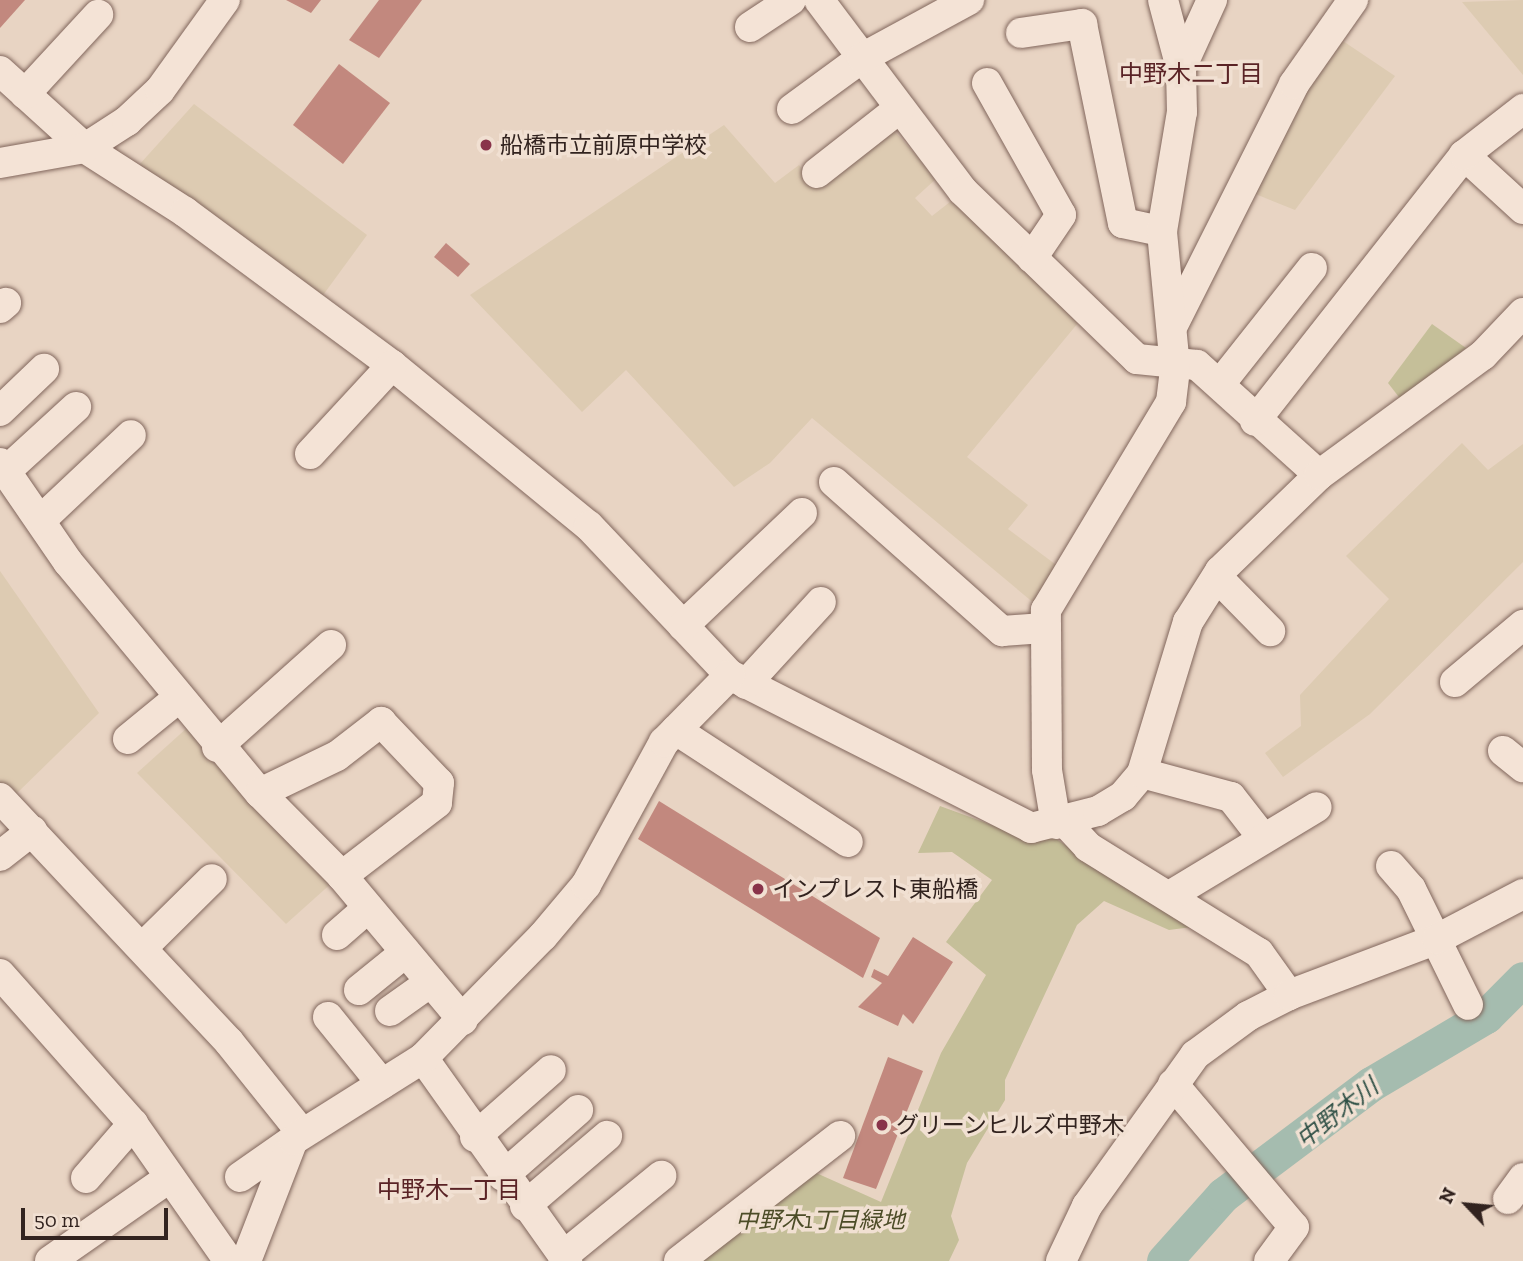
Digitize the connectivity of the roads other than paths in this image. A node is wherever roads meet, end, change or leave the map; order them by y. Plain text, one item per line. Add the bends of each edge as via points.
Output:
1 (225, 0) edge
2 (791, 0) edge
3 (819, 0) edge
4 (969, 0) edge
5 (1163, 0) edge
6 (1212, 0) edge
7 (1353, 0) edge
8 (98, 15) dead end
9 (750, 27) dead end
10 (1021, 33) dead end
11 (862, 58) junction
12 (1181, 68) junction
13 (0, 71) edge
14 (987, 83) dead end
15 (25, 94) junction
16 (900, 108) junction
17 (792, 109) dead end
18 (1523, 109) edge
19 (85, 148) junction
20 (1464, 155) junction
21 (0, 163) edge
22 (817, 173) dead end
23 (1523, 209) edge
24 (1162, 231) junction
25 (1032, 258) junction
26 (1312, 268) dead end
27 (1523, 313) edge
28 (1172, 327) junction
29 (392, 365) junction
30 (1175, 367) junction
31 (44, 369) dead end
32 (1220, 384) junction
33 (76, 407) dead end
34 (0, 411) edge
35 (1255, 421) junction
36 (131, 435) dead end
37 (310, 454) dead end
38 (3, 467) edge
39 (1319, 475) junction
40 (834, 482) dead end
41 (802, 513) dead end
42 (43, 519) junction
43 (1217, 577) junction
44 (821, 602) dead end
45 (1523, 625) edge
46 (683, 626) junction
47 (1044, 628) junction
48 (1270, 631) dead end
49 (331, 645) dead end
50 (738, 680) junction
51 (1455, 682) dead end
52 (177, 699) junction
53 (676, 730) junction
54 (128, 739) dead end
55 (217, 747) junction
56 (1142, 773) junction
57 (260, 793) junction
58 (0, 798) edge
59 (1317, 807) dead end
60 (1060, 823) junction
61 (32, 831) junction
62 (1263, 838) junction
63 (848, 842) dead end
64 (0, 856) edge
65 (1391, 866) dead end
66 (341, 876) junction
67 (212, 879) dead end
68 (1523, 894) edge
69 (1171, 895) junction
70 (368, 908) junction
71 (337, 935) dead end
72 (1437, 939) junction
73 (142, 948) junction
74 (406, 952) junction
75 (0, 974) edge
76 (431, 982) junction
77 (359, 990) dead end
78 (1289, 995) junction
79 (1468, 1005) dead end
80 (390, 1012) dead end
81 (328, 1017) dead end
82 (463, 1020) junction
83 (423, 1058) junction
84 (551, 1070) dead end
85 (382, 1084) junction
86 (1173, 1084) junction
87 (578, 1110) dead end
88 (133, 1124) junction
89 (298, 1136) junction
90 (607, 1136) dead end
91 (840, 1136) dead end
92 (475, 1137) junction
93 (503, 1175) junction
94 (661, 1176) dead end
95 (240, 1177) dead end
96 (86, 1178) dead end
97 (169, 1178) junction
98 (525, 1206) junction
99 (1072, 1255) edge
100 (565, 1258) edge
101 (231, 1260) edge
102 (50, 1261) edge
103 (679, 1261) edge
104 (1269, 1261) edge

1 - 19 street via 160,90 127,121
2 - 9 street
3 - 11 street
4 - 11 street
5 - 12 street
6 - 12 street
7 - 28 street via 1294,84
8 - 15 street
10 - 24 street via 1082,23 1124,223
11 - 16 street
11 - 17 street
12 - 24 street via 1182,112
13 - 15 street
14 - 25 street via 1061,215
15 - 19 street
16 - 22 street
16 - 25 street via 963,191
18 - 20 street
19 - 21 street
19 - 29 street via 185,212
20 - 23 street
20 - 35 street
24 - 28 street
25 - 30 street via 1137,359
26 - 32 street
27 - 39 street via 1483,355
28 - 30 street
29 - 37 street
29 - 46 street via 589,526
30 - 32 street via 1197,365
30 - 47 street via 1171,402 1066,568
31 - 34 street
32 - 35 street
33 - 38 street
35 - 39 street
36 - 42 street
38 - 42 street
39 - 43 street
40 - 47 street via 1002,631
41 - 46 street
42 - 52 street via 68,562
43 - 48 street
43 - 56 street via 1188,622
44 - 50 street
45 - 51 street
46 - 50 street
47 - 60 street via 1047,770
49 - 55 street
50 - 53 street
50 - 60 street via 1031,828
52 - 54 street
52 - 55 street
53 - 63 street
53 - 82 street via 586,885
55 - 57 street
56 - 60 street via 1114,805
56 - 62 street via 1231,797
57 - 66 street
57 - 66 street via 337,756 381,722 439,783 437,803
58 - 61 street
59 - 62 street
60 - 69 street via 1088,847
61 - 64 street
61 - 73 street
62 - 69 street
65 - 72 street
66 - 70 street
67 - 73 street
68 - 72 street
69 - 78 street via 1259,953
70 - 71 street
70 - 74 street
72 - 78 street
72 - 79 street
73 - 89 street
74 - 76 street
74 - 77 street
75 - 88 street
76 - 80 street
76 - 82 street
78 - 86 street via 1195,1055
81 - 85 street
82 - 83 street
83 - 85 street
83 - 92 street
84 - 92 street
85 - 89 street
86 - 99 street
86 - 104 street via 1294,1227
87 - 93 street
88 - 96 street
88 - 97 street
89 - 95 street
89 - 101 street
90 - 98 street
91 - 103 street
92 - 93 street
93 - 98 street
94 - 100 street
97 - 101 street
97 - 102 street
98 - 100 street

